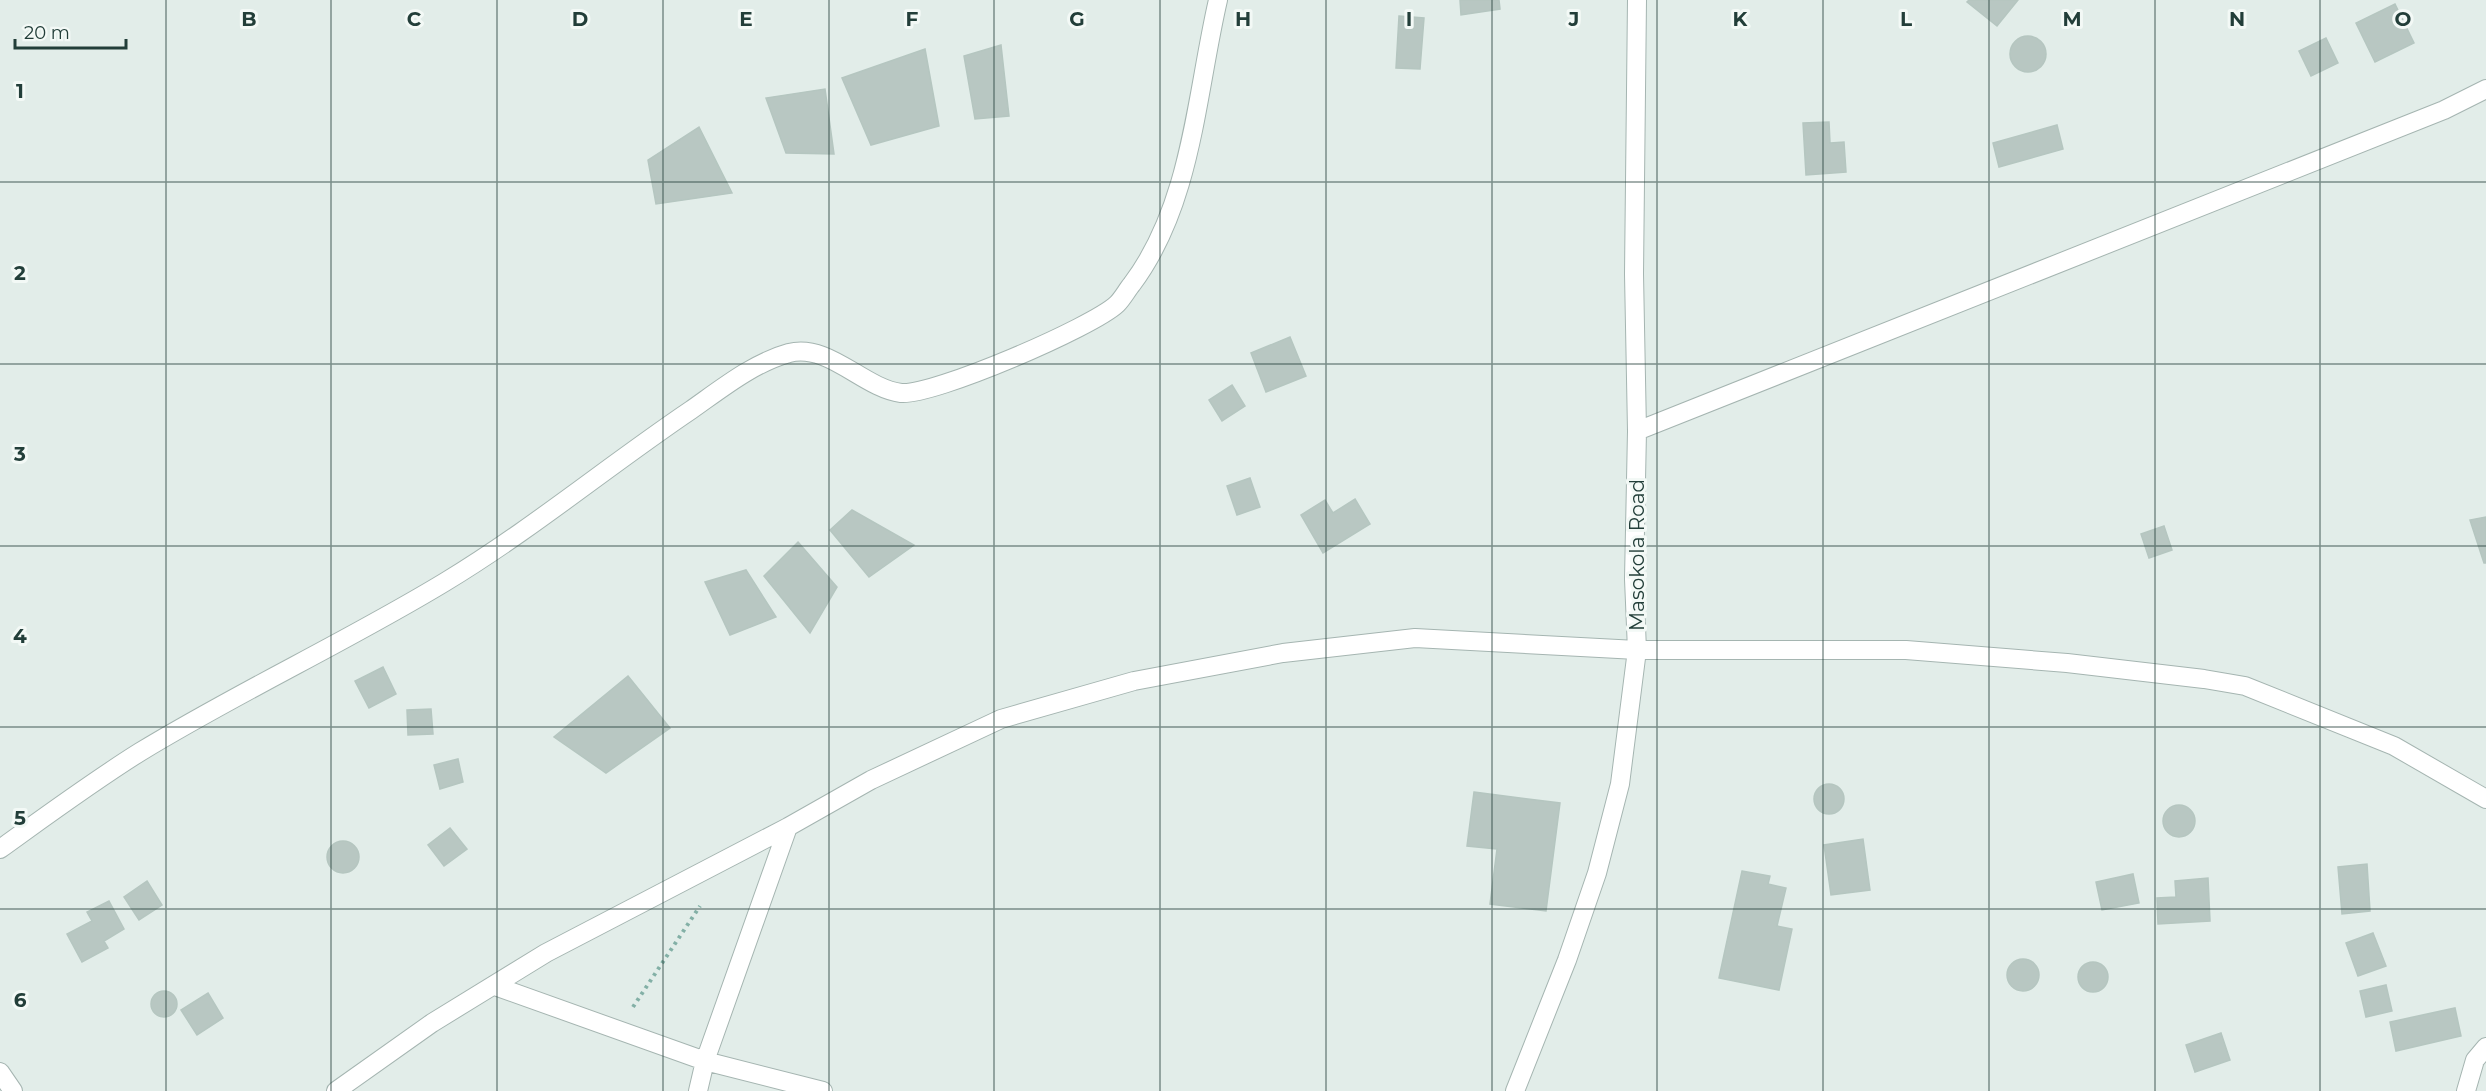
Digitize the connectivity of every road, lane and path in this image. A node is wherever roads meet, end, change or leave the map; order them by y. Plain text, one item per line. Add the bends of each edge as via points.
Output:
1 (1218, 0) edge
2 (1637, 0) edge
3 (2486, 89) edge
4 (1637, 431) junction
5 (1637, 650) junction
6 (2486, 799) edge
7 (788, 827) junction
8 (0, 849) edge
9 (702, 902) dead end
10 (495, 986) junction
11 (617, 1030) junction
12 (2486, 1047) edge
13 (705, 1060) junction
14 (0, 1071) edge
15 (13, 1091) edge
16 (336, 1091) edge
17 (698, 1091) edge
18 (823, 1091) edge
19 (1515, 1091) edge
20 (2466, 1091) edge

1 - 8 street via 1178,196 1148,262 1116,305 1064,335 917,393 884,388 810,352 791,352 753,368 445,582 139,753
2 - 4 street, Masokola Road
3 - 4 street via 2433,115
4 - 5 street, Masokola Road
5 - 6 street via 1906,650 2067,663 2245,686 2394,746
5 - 7 street via 1415,638 1283,653 1134,681 1001,719 871,780
5 - 19 street, Masokola Road via 1620,784 1597,873
7 - 10 street via 546,953
7 - 13 street
9 - 11 path
10 - 11 street
10 - 16 street via 432,1023
11 - 13 street
12 - 20 street via 2475,1060
13 - 17 street
13 - 18 street
14 - 15 street

